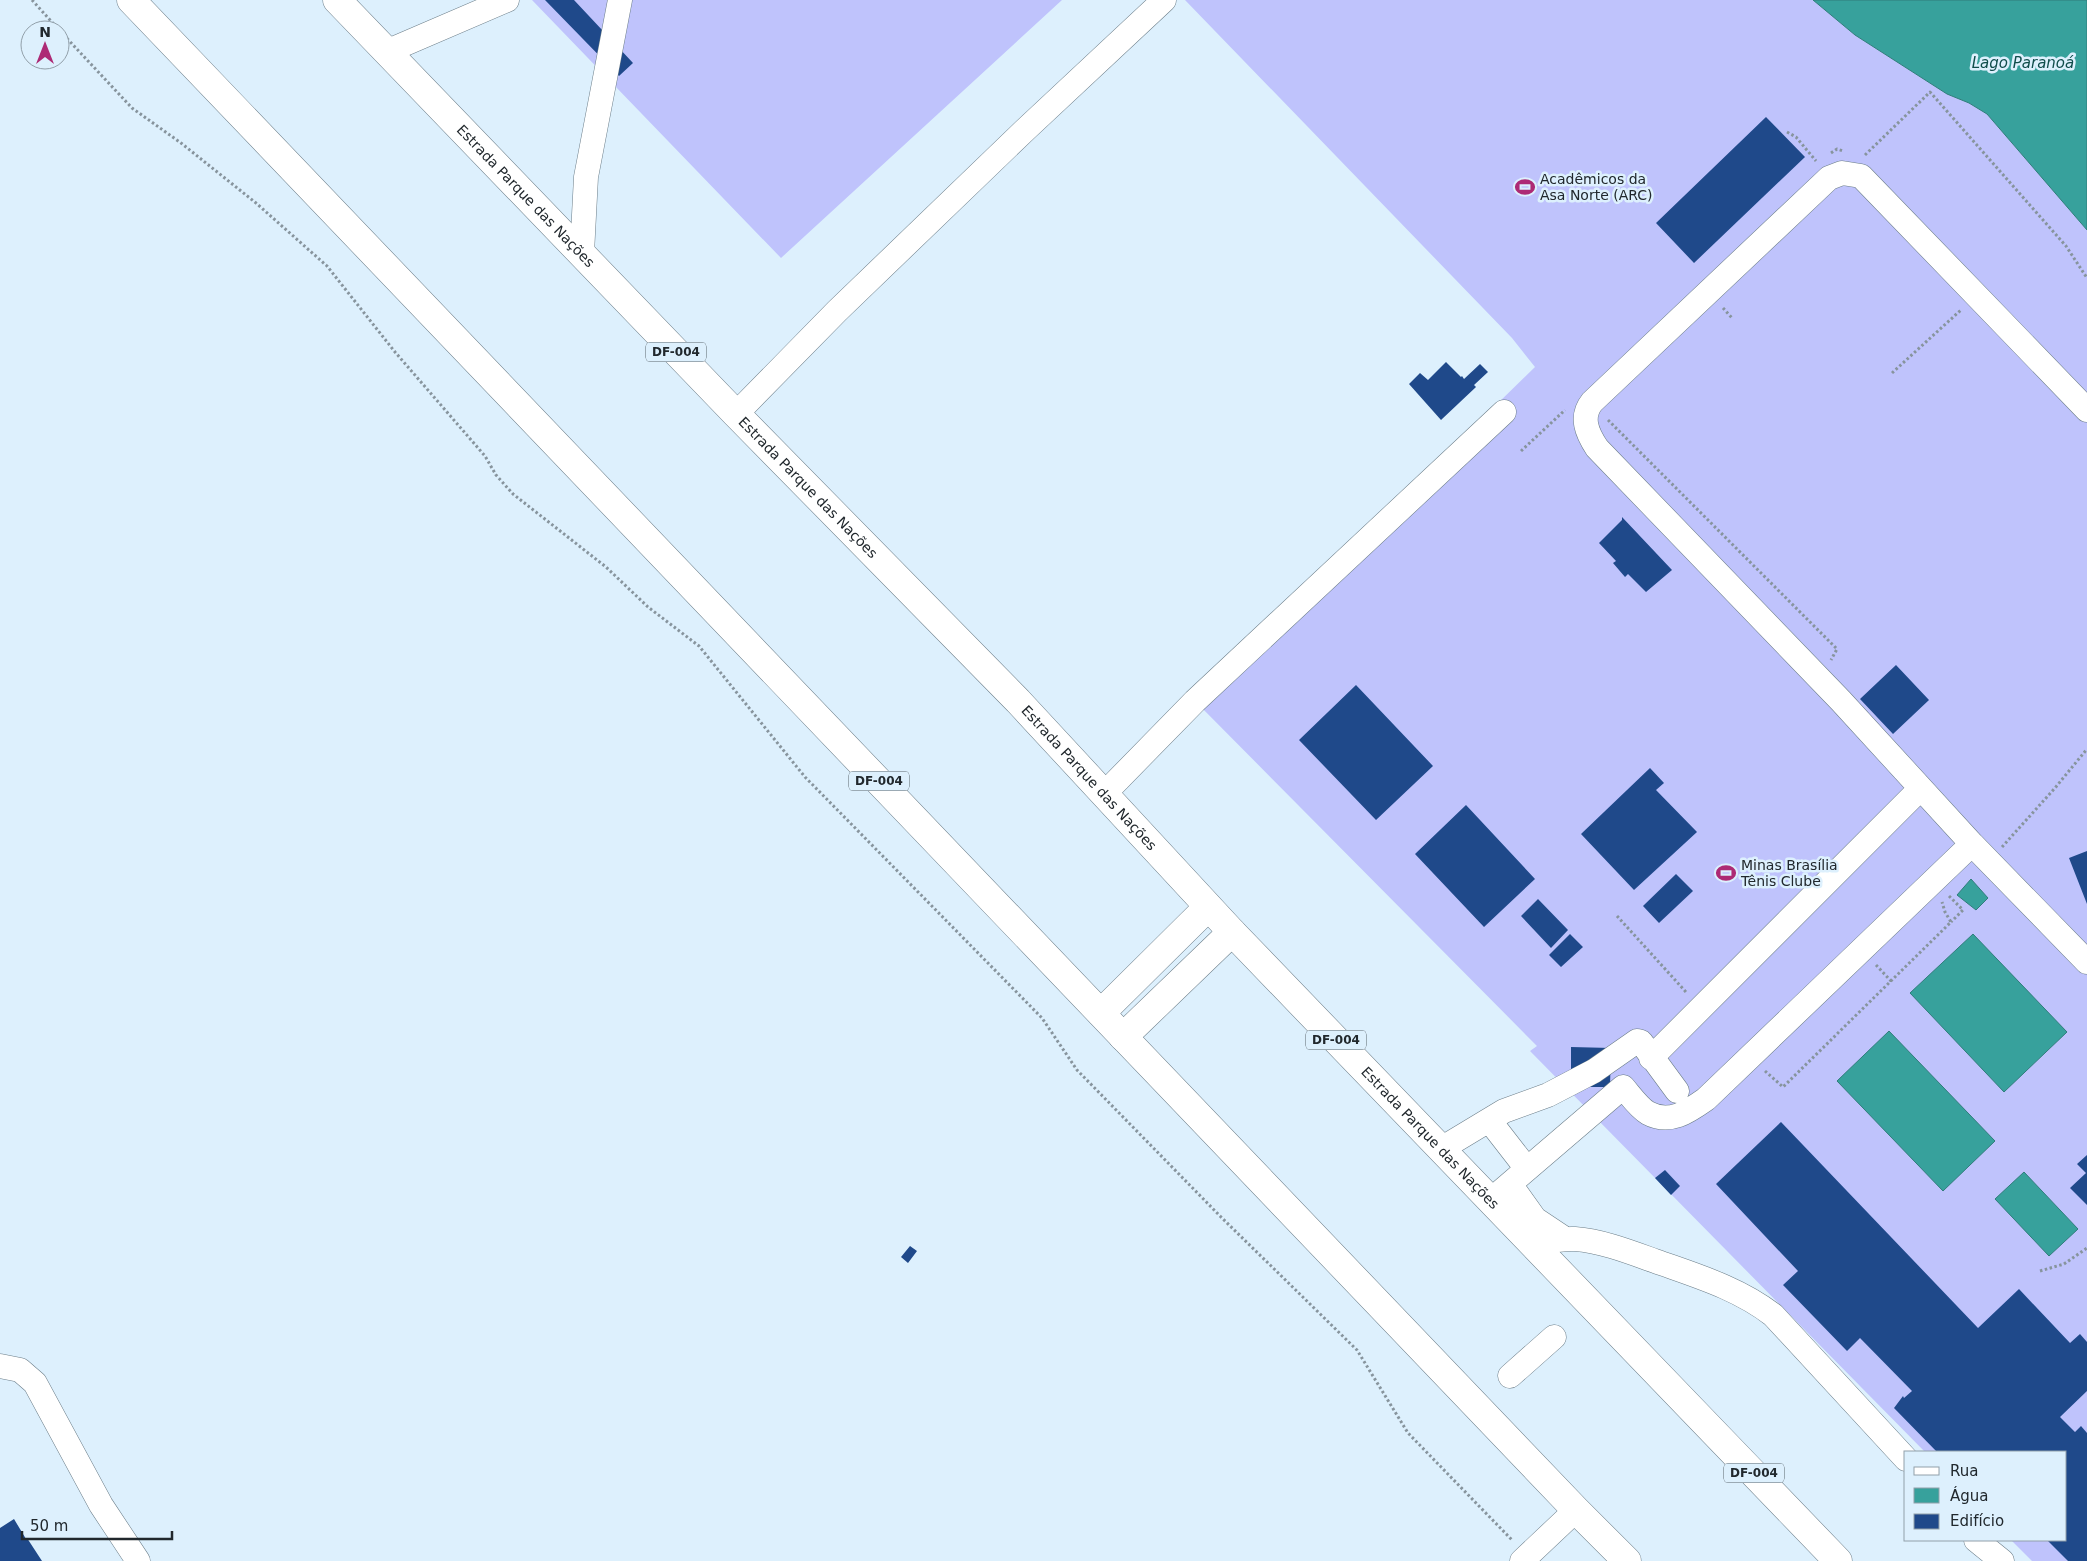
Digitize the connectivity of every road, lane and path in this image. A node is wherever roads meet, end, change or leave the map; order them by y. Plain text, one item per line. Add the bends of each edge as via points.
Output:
1 (32, 0) edge
2 (131, 0) edge
3 (507, 0) edge
4 (620, 0) edge
5 (1164, 0) edge
6 (338, 1) edge
7 (50, 20) edge
8 (70, 42) edge
9 (386, 52) junction
10 (1787, 132) dead end
11 (1846, 151) dead end
12 (1863, 157) dead end
13 (582, 253) junction
14 (2087, 278) edge
15 (1966, 306) dead end
16 (1892, 373) dead end
17 (2087, 410) edge
18 (1504, 412) dead end
19 (736, 414) junction
20 (1607, 419) dead end
21 (1827, 668) dead end
22 (2087, 749) edge
23 (1920, 789) junction
24 (1104, 794) junction
25 (1978, 850) junction
26 (1943, 891) dead end
27 (1941, 897) dead end
28 (1208, 907) junction
29 (1617, 916) dead end
30 (1951, 922) junction
31 (1232, 932) junction
32 (2087, 962) edge
33 (1689, 994) dead end
34 (1101, 1013) junction
35 (1123, 1037) junction
36 (1750, 1057) junction
37 (1651, 1058) junction
38 (1677, 1091) dead end
39 (1489, 1120) junction
40 (1441, 1149) junction
41 (1510, 1184) junction
42 (1565, 1239) junction
43 (1533, 1244) junction
44 (2087, 1248) edge
45 (2040, 1271) dead end
46 (1554, 1337) dead end
47 (0, 1366) edge
48 (1510, 1376) dead end
49 (1904, 1458) edge
50 (1576, 1510) junction
51 (1974, 1541) edge
52 (1975, 1541) edge
53 (1525, 1559) edge
54 (138, 1561) edge
55 (1627, 1561) edge
56 (1838, 1561) edge
57 (1976, 1561) edge
58 (2002, 1561) edge

1 - 7 path
2 - 34 highway, DF-004
3 - 9 street
4 - 13 street via 586,177
5 - 19 street via 844,304
6 - 9 highway, Estrada Parque das Nações / DF-004
8 - 53 path via 132,108 256,203 327,266 513,494 606,567 640,601 700,646 805,777 1042,1018 1077,1070 1357,1350 1408,1433
9 - 13 highway, Estrada Parque das Nações / DF-004
10 - 11 path via 1796,137 1817,162 1837,148
12 - 14 path via 1930,92 2066,246
13 - 19 highway, Estrada Parque das Nações / DF-004
15 - 16 path
17 - 23 street via 1861,176 1851,173 1829,178 1588,407 1586,426 1597,448 1867,728
18 - 24 street via 1195,701
19 - 24 highway, Estrada Parque das Nações / DF-004 via 1018,701
20 - 21 path via 1837,649
22 - 25 path via 2001,848
23 - 25 street
23 - 37 street
24 - 28 highway, Estrada Parque das Nações / DF-004
25 - 32 street
25 - 36 street
26 - 30 path via 1963,910
27 - 30 path via 1944,912
28 - 31 highway, Estrada Parque das Nações / DF-004
28 - 34 highway
29 - 33 path
30 - 36 path via 1783,1087
31 - 35 highway
31 - 40 highway, Estrada Parque das Nações / DF-004
34 - 35 highway, DF-004
35 - 50 highway, DF-004
36 - 41 street via 1706,1099 1684,1115 1666,1117 1648,1113 1623,1087
37 - 38 street
37 - 39 street via 1637,1041 1594,1071
39 - 40 street
39 - 41 street
40 - 41 highway, Estrada Parque das Nações / DF-004
41 - 42 street via 1536,1220
41 - 43 highway, Estrada Parque das Nações / DF-004
42 - 43 street
42 - 49 street via 1627,1251 1732,1289 1753,1300 1772,1315
43 - 56 highway, Estrada Parque das Nações / DF-004
44 - 45 path via 2064,1264
46 - 48 street
47 - 54 street via 20,1370 34,1383 101,1505
50 - 53 street
50 - 55 highway, DF-004
51 - 57 street
52 - 58 street

